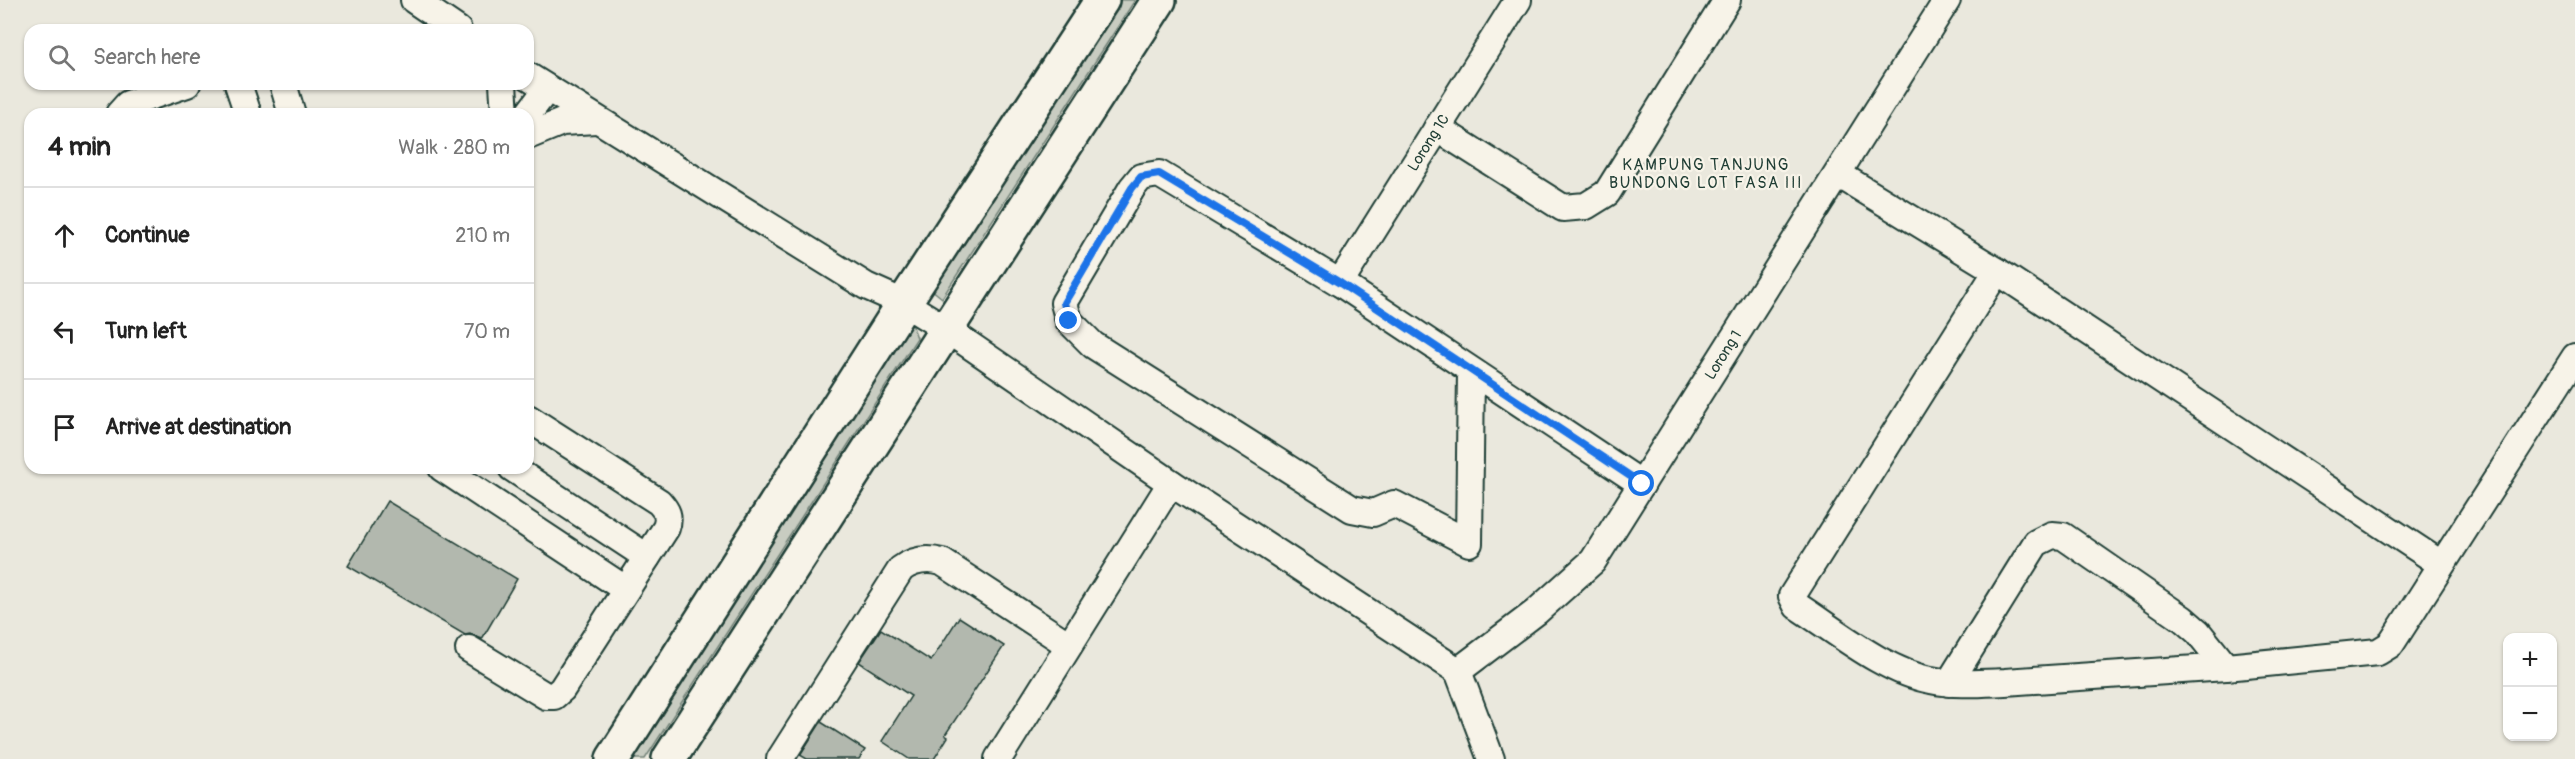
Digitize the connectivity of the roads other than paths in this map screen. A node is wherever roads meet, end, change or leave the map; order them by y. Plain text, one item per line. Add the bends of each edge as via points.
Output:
1 (414, 0) edge
2 (1102, 0) edge
3 (1159, 0) edge
4 (1518, 0) edge
5 (1727, 0) edge
6 (1947, 0) edge
7 (450, 24) edge
8 (538, 82) edge
9 (169, 90) edge
10 (240, 90) edge
11 (285, 90) edge
12 (503, 90) edge
13 (124, 108) edge
14 (246, 108) edge
15 (290, 108) edge
16 (505, 108) edge
17 (530, 108) edge
18 (596, 120) junction
19 (1437, 128) junction
20 (534, 134) edge
21 (1838, 174) junction
22 (1996, 272) junction
23 (1340, 283) junction
24 (904, 303) junction
25 (946, 330) junction
26 (2575, 357) edge
27 (1471, 371) junction
28 (534, 422) edge
29 (451, 474) edge
30 (521, 474) edge
31 (1171, 483) junction
32 (1642, 484) junction
33 (647, 556) junction
34 (2441, 564) junction
35 (625, 589) junction
36 (1069, 645) junction
37 (469, 649) dead end
38 (2226, 667) junction
39 (1458, 671) junction
40 (1949, 682) junction
41 (613, 759) edge
42 (669, 759) edge
43 (780, 759) edge
44 (998, 759) edge
45 (1491, 759) edge

1 - 7 street
2 - 24 main road
3 - 25 main road
4 - 19 street, Lorong 1C
5 - 19 street via 1607,193 1586,206 1563,208
6 - 21 street, Lorong 1
8 - 17 street
8 - 18 street
9 - 13 street
10 - 14 street
11 - 15 street
12 - 16 street
18 - 20 street via 562,122
18 - 24 street via 866,286
19 - 23 street, Lorong 1C
21 - 22 street
21 - 32 street, Lorong 1
22 - 34 street
22 - 40 street via 1792,596 1797,606 1892,667 1929,680
23 - 27 street
23 - 27 street via 1167,178 1149,174 1132,188 1064,303 1074,328 1094,345 1352,509 1373,513 1394,504 1469,543
24 - 25 street
24 - 41 main road
25 - 31 street
25 - 42 main road
26 - 34 street
27 - 32 street
28 - 33 street via 667,511 666,528
29 - 35 street
30 - 33 street
31 - 36 street
31 - 39 street
32 - 39 street, Lorong 1 via 1593,561 1536,612
33 - 35 street
34 - 38 street via 2391,644 2378,652
35 - 37 street via 554,696 541,694
36 - 43 street via 942,562 923,560 907,565
36 - 44 street
38 - 40 street via 2005,682
38 - 40 street via 2183,619 2062,536 2052,535 2036,543
39 - 45 street

